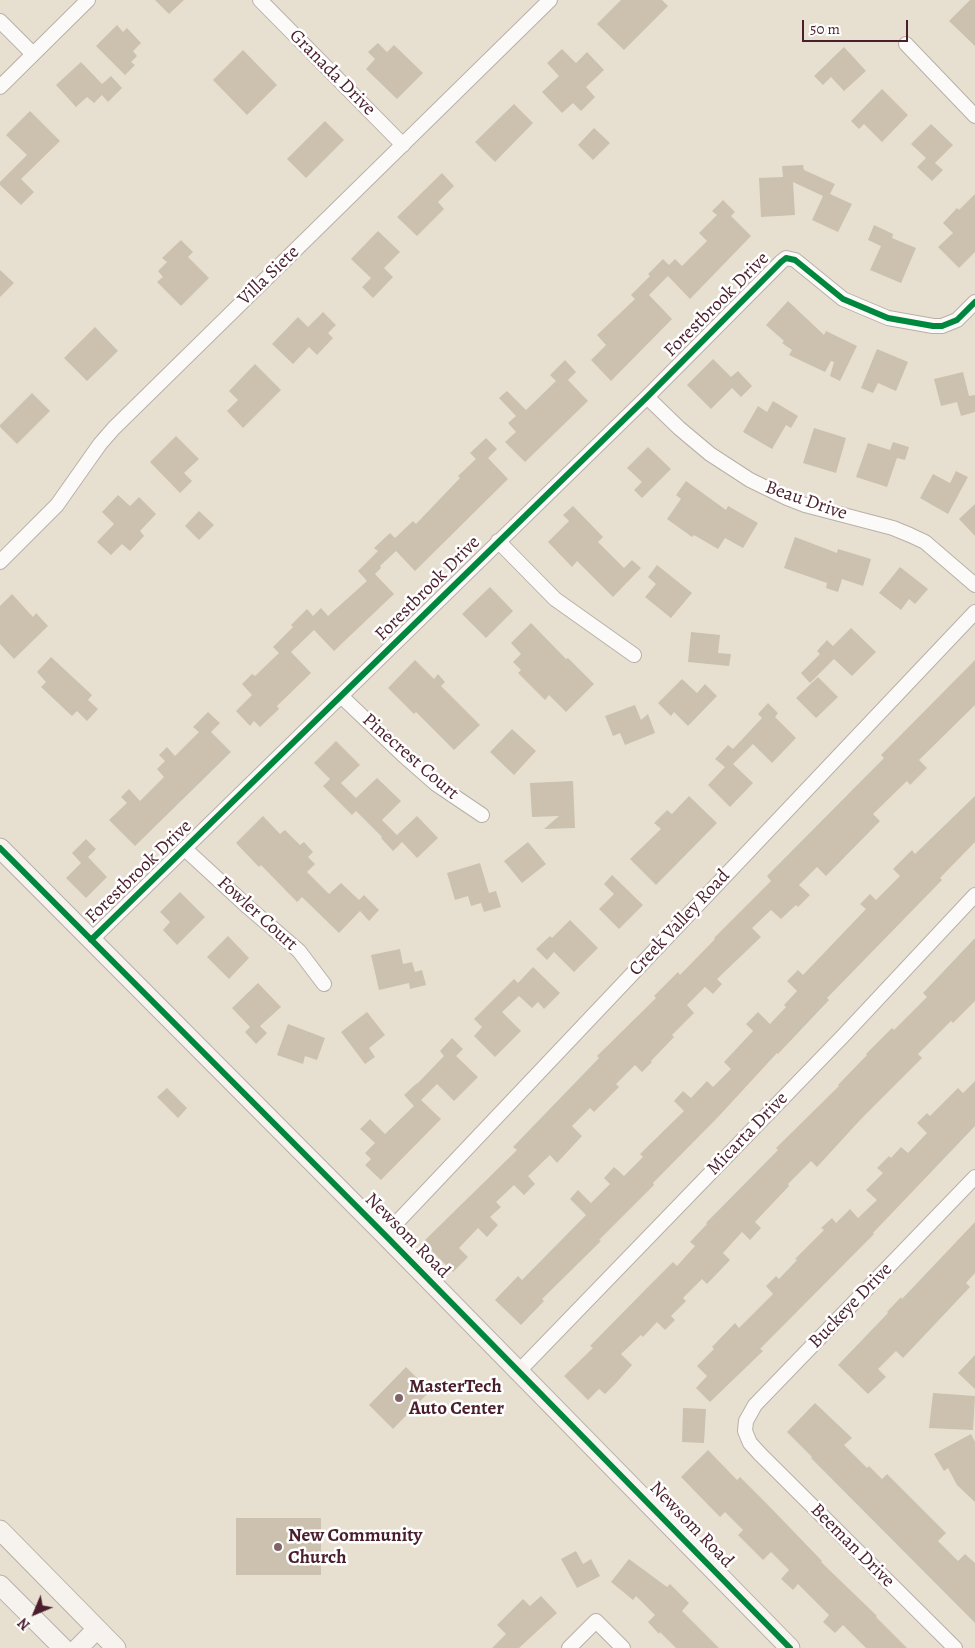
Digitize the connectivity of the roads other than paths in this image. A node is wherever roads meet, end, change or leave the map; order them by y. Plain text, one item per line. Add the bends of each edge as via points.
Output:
1 (88, 0) edge
2 (260, 0) edge
3 (550, 0) edge
4 (0, 21) edge
5 (906, 44) dead end
6 (33, 54) junction
7 (0, 87) edge
8 (975, 116) edge
9 (403, 145) junction
10 (975, 302) edge
11 (647, 396) junction
12 (498, 541) junction
13 (0, 562) edge
14 (975, 585) edge
15 (975, 612) edge
16 (634, 655) dead end
17 (341, 696) junction
18 (482, 815) dead end
19 (0, 848) edge
20 (185, 848) junction
21 (975, 895) edge
22 (91, 940) junction
23 (324, 984) dead end
24 (975, 1177) edge
25 (385, 1235) junction
26 (520, 1371) junction
27 (750, 1443) joint
28 (0, 1530) edge
29 (0, 1584) edge
30 (97, 1629) junction
31 (63, 1648) edge
32 (78, 1648) edge
33 (116, 1648) edge
34 (570, 1648) edge
35 (623, 1648) edge
36 (790, 1648) edge
37 (955, 1648) edge

1 - 6 street
2 - 9 street, Granada Drive
3 - 9 street, Villa Siete
4 - 6 street
5 - 8 street
6 - 7 street
9 - 13 street, Villa Siete via 114,428 57,505
10 - 11 street, Forestbrook Drive via 957,320 942,326 888,318 842,299 795,260 786,258
11 - 12 street, Forestbrook Drive
11 - 14 street, Beau Drive via 695,441 750,480 805,505 910,534 932,548
12 - 16 street via 555,599
12 - 17 street, Forestbrook Drive
15 - 25 street, Creek Valley Road
17 - 18 street, Pinecrest Court via 436,784
17 - 20 street, Forestbrook Drive
19 - 22 street, Newsom Road
20 - 22 street, Forestbrook Drive
20 - 23 street, Fowler Court via 299,951
21 - 26 street, Micarta Drive
22 - 25 street, Newsom Road
24 - 27 street, Buckeye Drive via 755,1405 746,1421 745,1431
25 - 26 street, Newsom Road
26 - 36 street, Newsom Road
27 - 37 street, Beeman Drive
28 - 30 street
29 - 31 street
30 - 32 street
30 - 33 street
34 - 35 street via 596,1621

